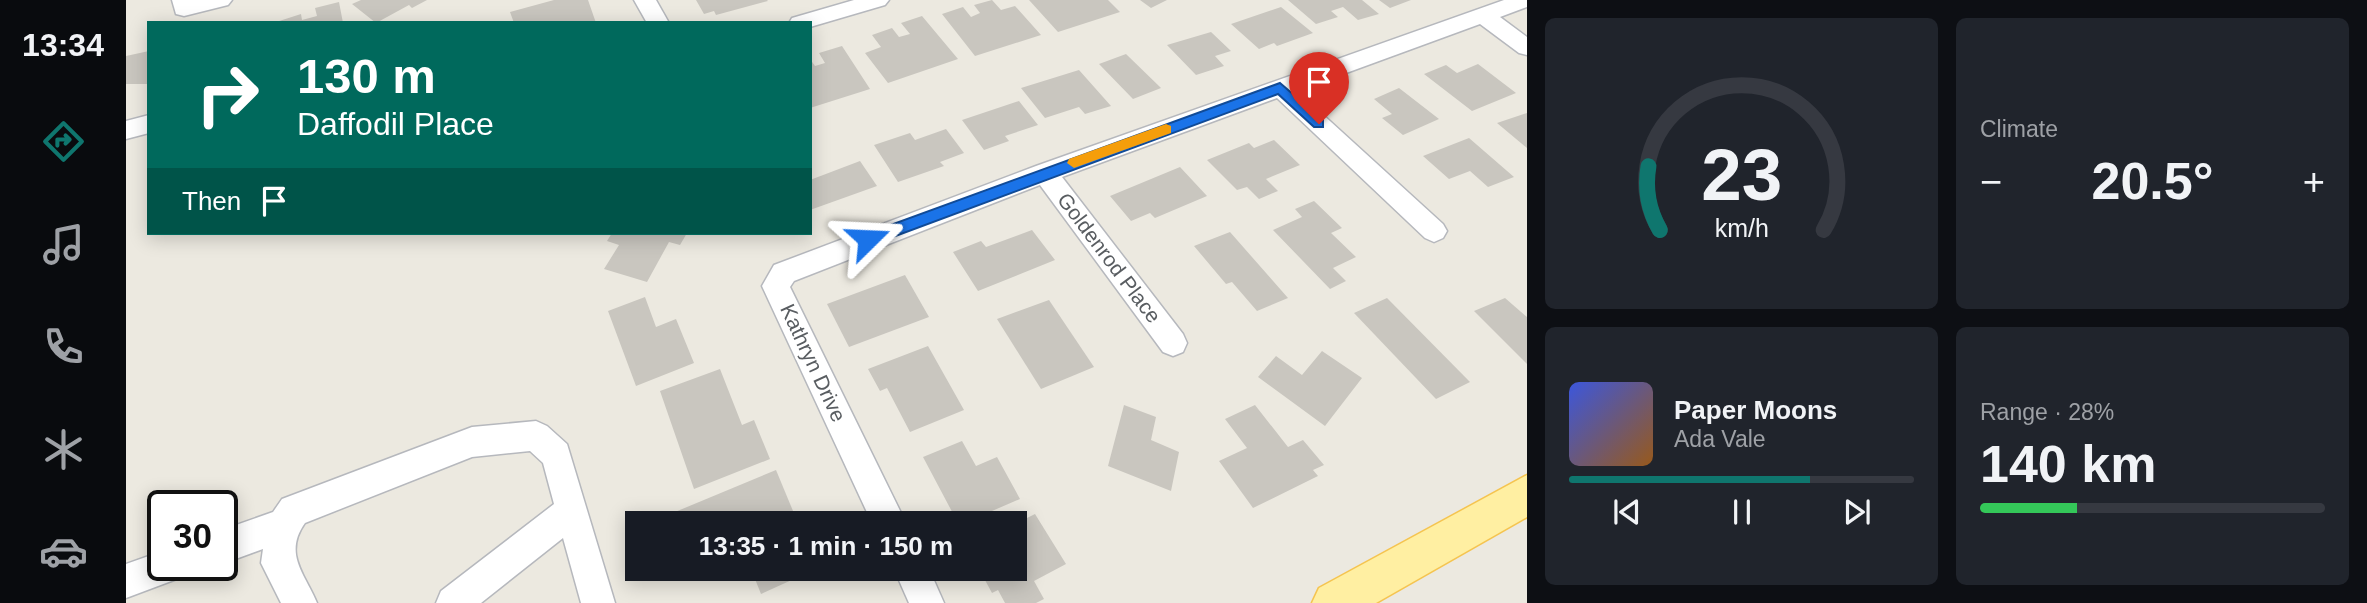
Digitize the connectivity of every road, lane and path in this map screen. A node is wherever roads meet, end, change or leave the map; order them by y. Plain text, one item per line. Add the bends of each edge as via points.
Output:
1 (183, 0) edge
2 (221, 0) edge
3 (645, 0) edge
4 (878, 0) edge
5 (1525, 0) edge
6 (1483, 15) junction
7 (657, 21) edge
8 (807, 21) edge
9 (1527, 48) edge
10 (1280, 88) junction
11 (147, 125) edge
12 (126, 130) edge
13 (1045, 173) junction
14 (1434, 231) dead end
15 (1173, 343) dead end
16 (1527, 495) edge
17 (572, 510) junction
18 (883, 511) edge
19 (284, 525) junction
20 (238, 541) edge
21 (147, 573) edge
22 (126, 581) edge
23 (917, 581) edge
24 (300, 603) edge
25 (453, 603) edge
26 (598, 603) edge
27 (927, 603) edge
28 (1334, 603) edge

1 - 2 street via 184,9
3 - 7 street
4 - 8 street
5 - 6 street, Kathryn Drive
6 - 9 street
6 - 10 street, Kathryn Drive
10 - 13 street, Kathryn Drive
10 - 14 street
11 - 12 street
13 - 15 street, Goldenrod Place
13 - 18 street, Kathryn Drive via 792,268 779,279 776,286
16 - 28 main road
17 - 19 street via 556,455 536,436 472,442 295,511
17 - 25 street
17 - 26 street
19 - 20 street
19 - 24 street via 278,563
21 - 22 street
23 - 27 street

